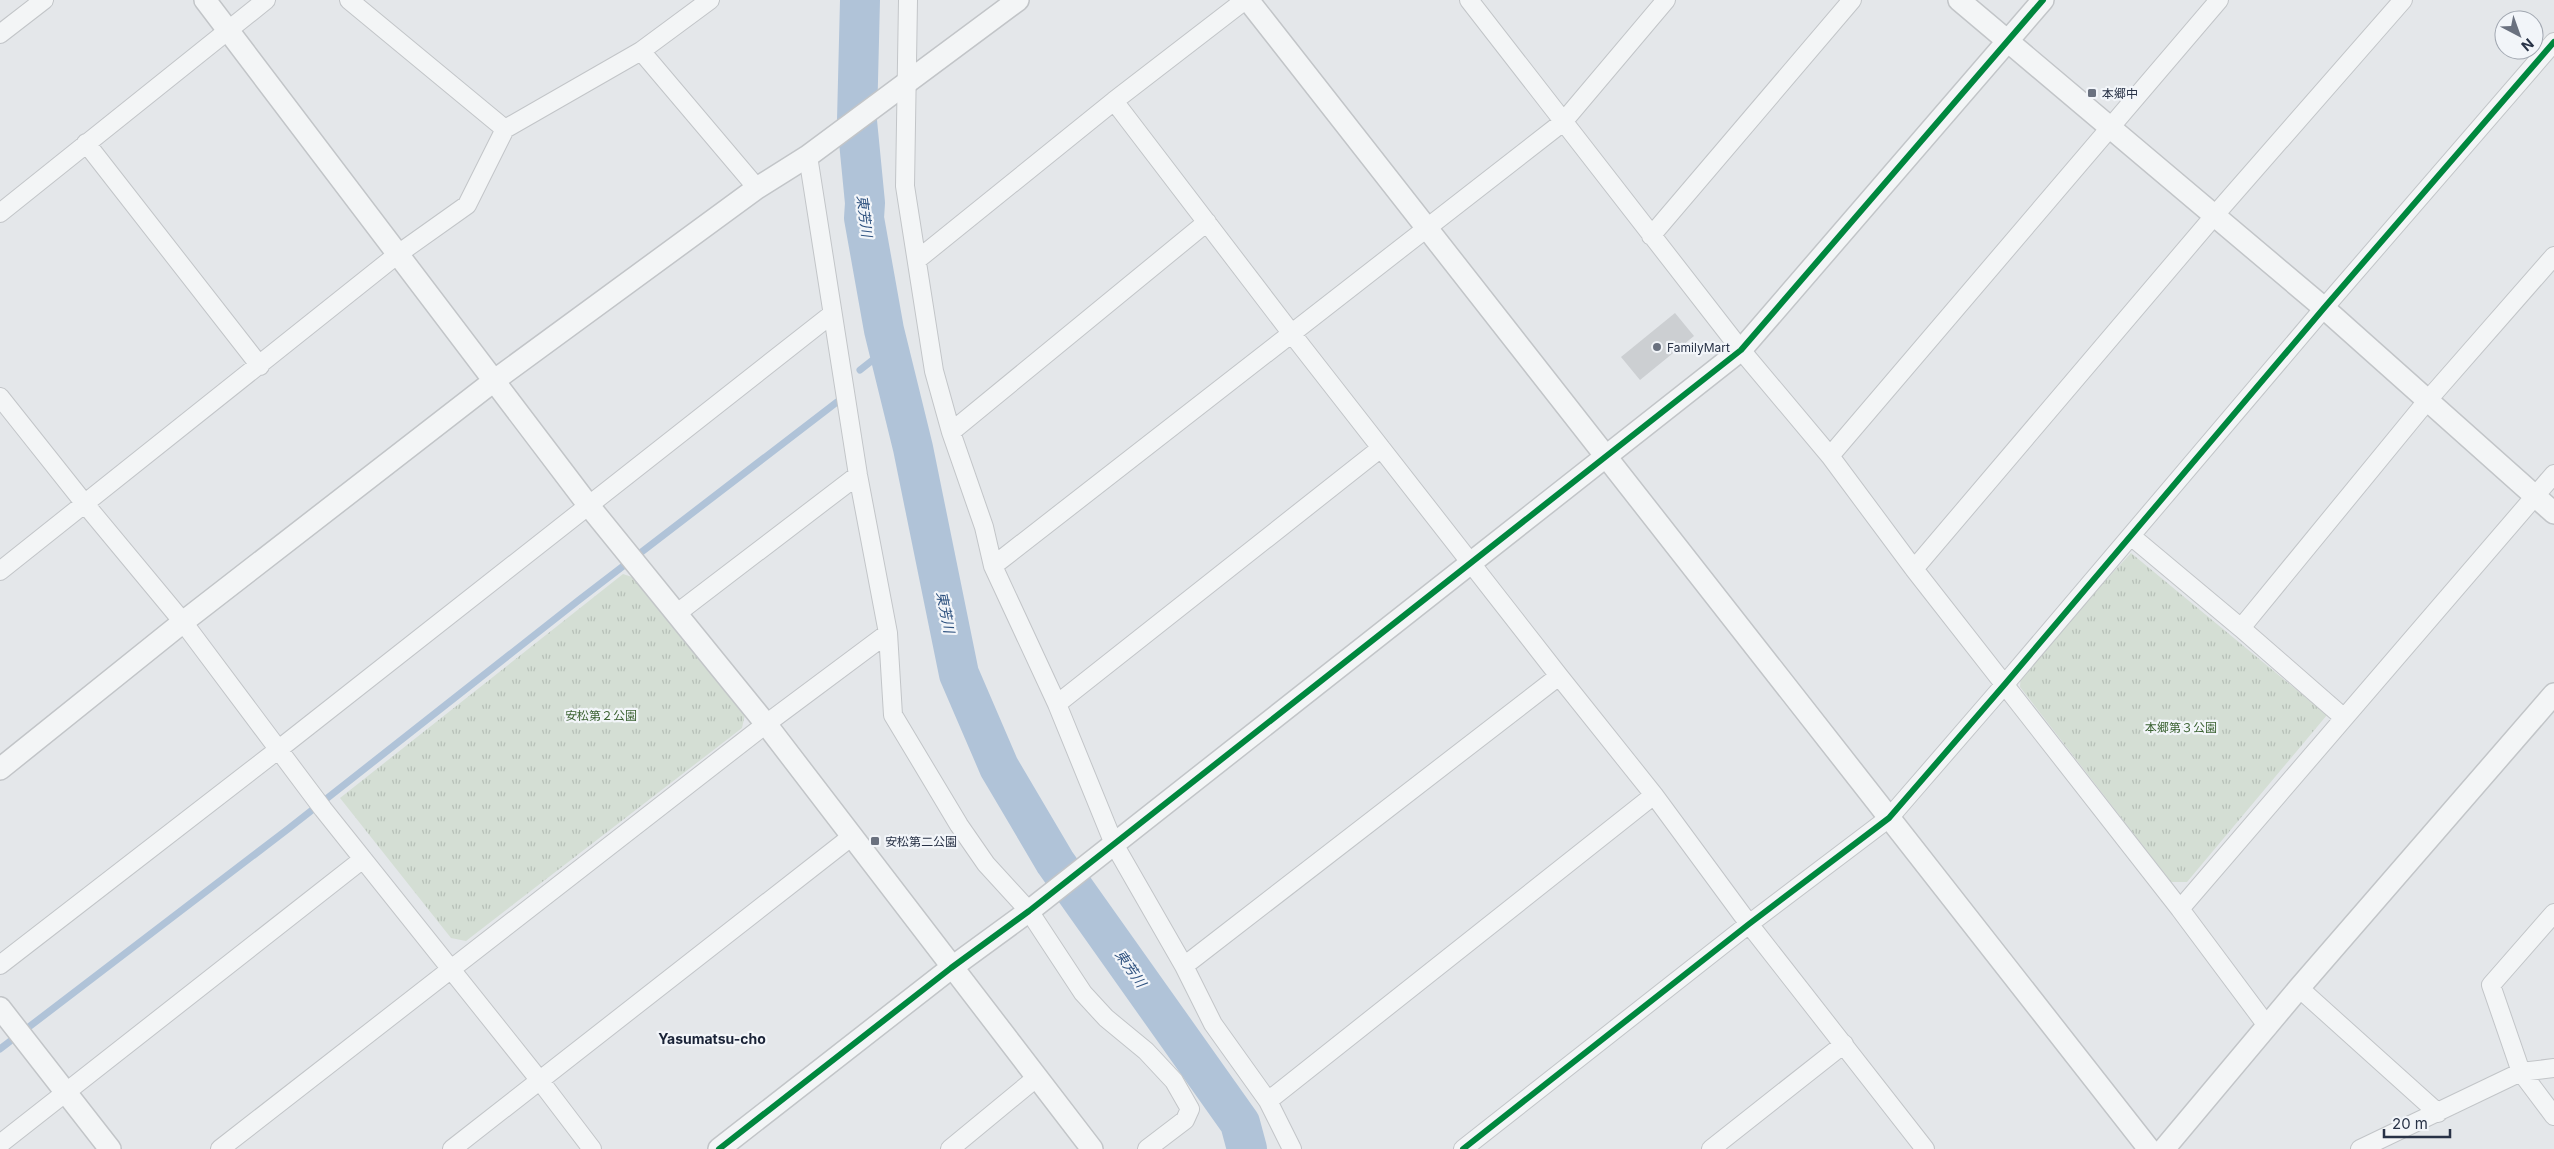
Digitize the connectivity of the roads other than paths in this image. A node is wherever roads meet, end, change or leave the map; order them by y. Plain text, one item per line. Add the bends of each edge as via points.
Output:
1 (44, 0) edge
2 (205, 0) edge
3 (266, 0) edge
4 (349, 0) edge
5 (710, 0) edge
6 (908, 0) edge
7 (1018, 0) edge
8 (1246, 0) edge
9 (1469, 0) edge
10 (1666, 0) edge
11 (1852, 0) edge
12 (1959, 0) edge
13 (2043, 0) edge
14 (2219, 0) edge
15 (2403, 0) edge
16 (228, 28) junction
17 (0, 34) edge
18 (2007, 42) junction
19 (2554, 42) edge
20 (641, 51) junction
21 (906, 82) junction
22 (1114, 101) junction
23 (1563, 122) junction
24 (505, 129) junction
25 (2111, 129) junction
26 (86, 143) junction
27 (808, 156) junction
28 (757, 188) junction
29 (0, 213) edge
30 (2214, 216) junction
31 (1207, 222) junction
32 (1427, 230) junction
33 (1651, 236) junction
34 (398, 254) junction
35 (2554, 256) edge
36 (918, 260) junction
37 (2324, 308) junction
38 (832, 314) junction
39 (1292, 334) junction
40 (1741, 350) junction
41 (260, 366) junction
42 (495, 380) junction
43 (0, 397) edge
44 (2427, 401) junction
45 (951, 432) junction
46 (1382, 448) junction
47 (1606, 456) junction
48 (1830, 456) junction
49 (2554, 474) edge
50 (858, 476) junction
51 (2535, 497) junction
52 (84, 504) junction
53 (589, 506) junction
54 (2554, 513) edge
55 (2131, 536) junction
56 (1470, 561) junction
57 (993, 566) junction
58 (1914, 569) junction
59 (0, 571) edge
60 (676, 614) junction
61 (183, 622) junction
62 (2241, 628) junction
63 (888, 633) junction
64 (1559, 676) junction
65 (2005, 684) junction
66 (2554, 694) edge
67 (1056, 704) junction
68 (2343, 717) junction
69 (766, 724) junction
70 (279, 749) junction
71 (0, 769) edge
72 (1654, 795) junction
73 (1889, 818) junction
74 (851, 837) junction
75 (1111, 846) junction
76 (363, 859) junction
77 (2180, 909) junction
78 (1029, 911) junction
79 (2554, 913) edge
80 (1749, 924) junction
81 (0, 964) edge
82 (1184, 966) junction
83 (952, 968) junction
84 (450, 969) junction
85 (2300, 988) junction
86 (0, 1008) edge
87 (2268, 1027) junction
88 (1844, 1044) junction
89 (2554, 1068) edge
90 (2521, 1072) junction
91 (1036, 1078) junction
92 (541, 1082) junction
93 (65, 1092) junction
94 (1268, 1101) junction
95 (2438, 1113) junction
96 (2554, 1116) edge
97 (0, 1144) edge
98 (110, 1149) edge
99 (220, 1149) edge
100 (452, 1149) edge
101 (592, 1149) edge
102 (719, 1149) edge
103 (950, 1149) edge
104 (1092, 1149) edge
105 (1147, 1149) edge
106 (1292, 1149) edge
107 (1463, 1149) edge
108 (1711, 1149) edge
109 (1925, 1149) edge
110 (2149, 1149) edge
111 (2164, 1149) edge
112 (2360, 1149) edge

1 - 17 street
2 - 16 street
3 - 16 street
4 - 24 street
5 - 20 street
6 - 21 street
7 - 21 street
8 - 22 street
8 - 32 street
9 - 23 street
10 - 23 street
11 - 33 street
12 - 18 street
13 - 18 street
14 - 25 street
15 - 30 street
16 - 26 street
16 - 34 street
18 - 25 street
18 - 40 street
19 - 37 street
20 - 24 street
20 - 28 street
21 - 27 street
21 - 36 street via 905,186
22 - 31 street
22 - 36 street
23 - 32 street
23 - 33 street
24 - 34 street via 467,205
25 - 30 street
25 - 48 street
26 - 29 street
26 - 41 street
27 - 28 street
27 - 38 street
28 - 42 street
30 - 37 street
30 - 58 street
31 - 39 street
31 - 45 street
32 - 39 street
32 - 47 street
33 - 40 street
34 - 41 street
34 - 42 street
35 - 44 street
36 - 45 street via 934,371
37 - 44 street
37 - 55 street
38 - 50 street
38 - 53 street
39 - 46 street
39 - 57 street
40 - 47 street
40 - 48 street
41 - 52 street
42 - 53 street
42 - 61 street
43 - 52 street
44 - 51 street
44 - 62 street
45 - 57 street via 984,527
46 - 56 street
46 - 67 street
47 - 56 street
47 - 73 street
48 - 58 street
49 - 51 street
50 - 60 street
50 - 63 street
51 - 54 street
51 - 68 street
52 - 59 street
52 - 61 street
53 - 60 street
53 - 70 street
55 - 62 street
55 - 65 street
56 - 64 street
56 - 75 street
57 - 67 street
58 - 65 street
60 - 69 street
61 - 70 street
61 - 71 street
62 - 68 street
63 - 69 street
63 - 78 street via 893,715 986,864
64 - 72 street
64 - 82 street
65 - 73 street
65 - 77 street
66 - 85 street
67 - 75 street
68 - 77 street
69 - 74 street
69 - 84 street
70 - 76 street
70 - 81 street
72 - 80 street
72 - 94 street
73 - 80 street
73 - 110 street
74 - 83 street
74 - 92 street
75 - 78 street
75 - 82 street
76 - 84 street
76 - 93 street
77 - 87 street
78 - 83 street
78 - 105 street via 1083,993 1106,1018 1146,1050 1174,1081 1190,1109 1185,1120
79 - 90 street via 2491,986
80 - 88 street
80 - 107 street
82 - 94 street via 1213,1024
83 - 91 street
83 - 102 street
84 - 92 street
84 - 99 street
85 - 87 street
85 - 95 street
86 - 93 street
87 - 111 street
88 - 108 street
88 - 109 street
89 - 90 street
90 - 95 street
90 - 96 street
91 - 103 street
91 - 104 street
92 - 100 street
92 - 101 street
93 - 97 street
93 - 98 street
94 - 106 street
95 - 112 street

